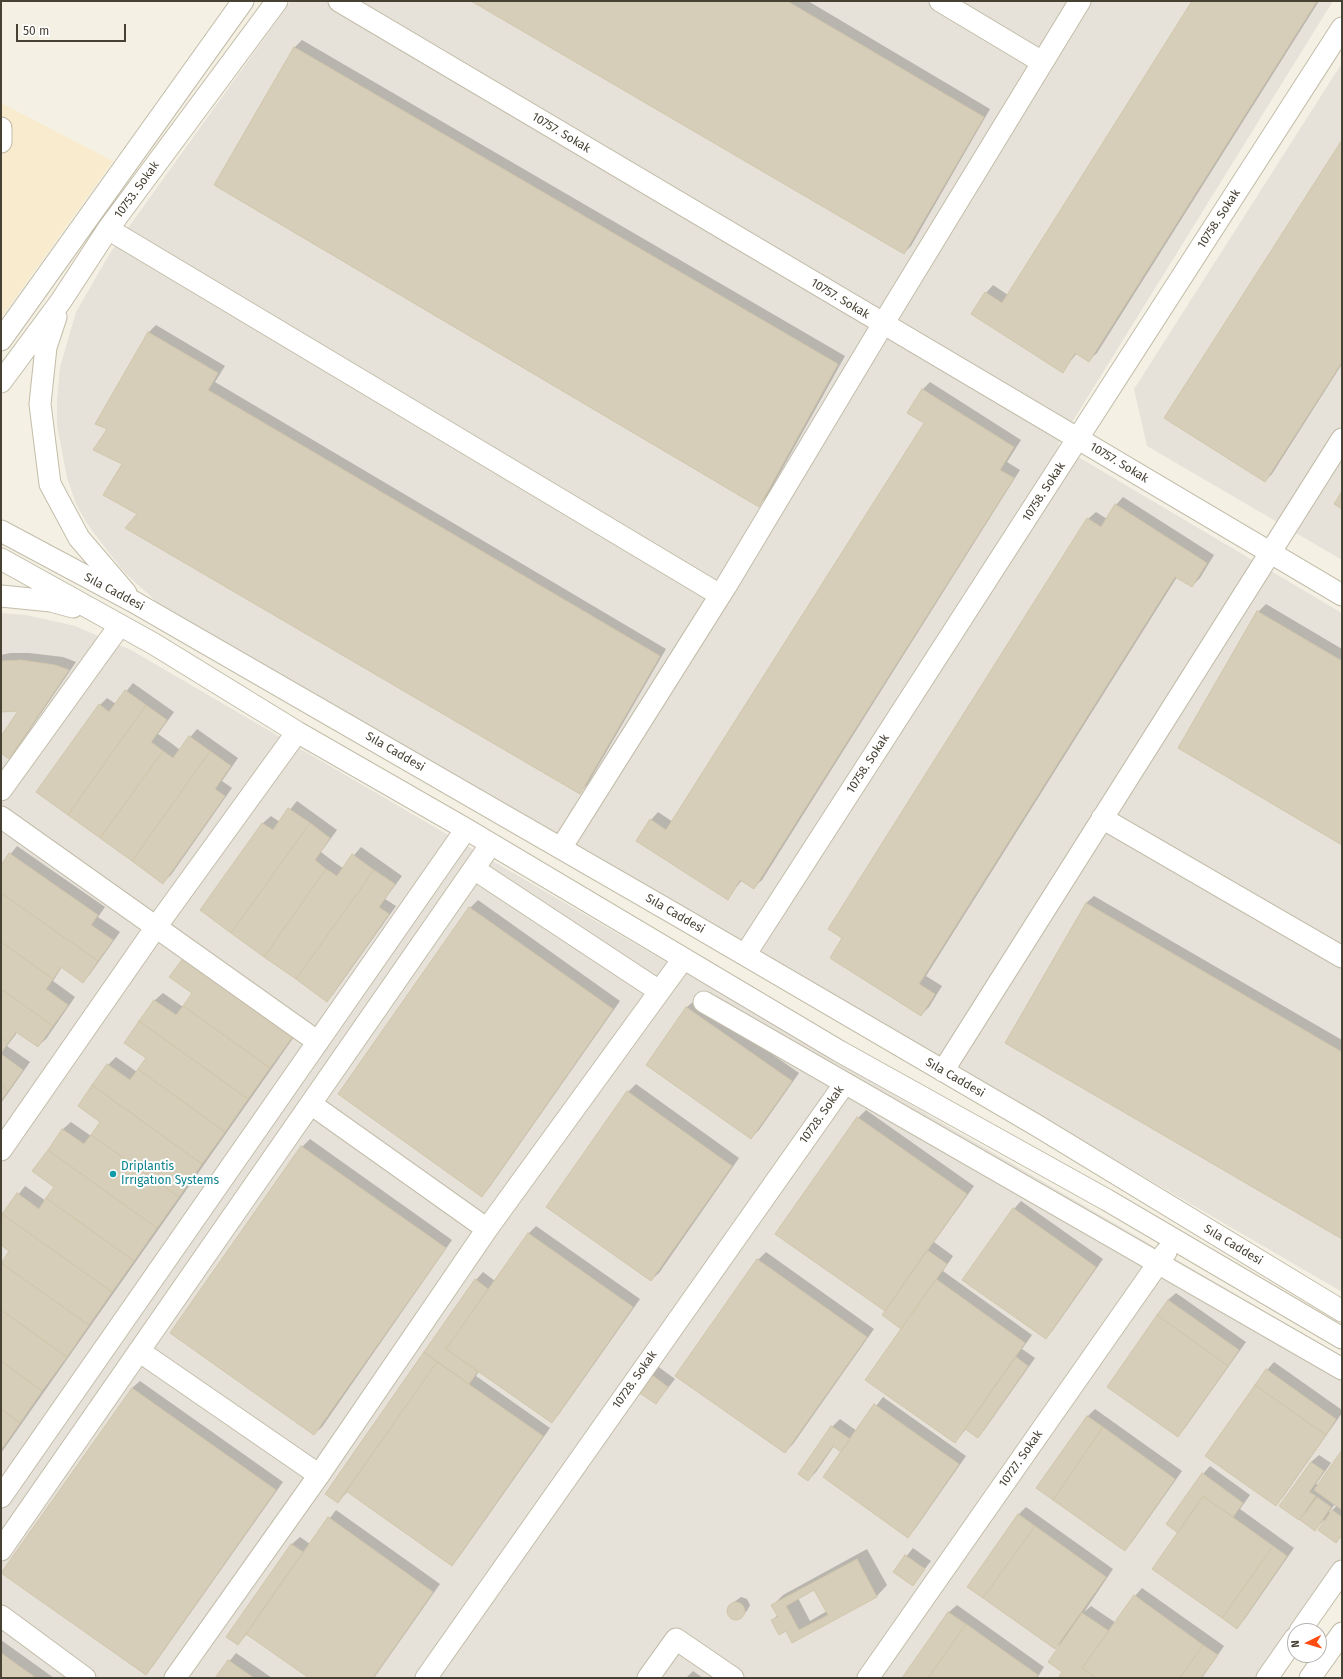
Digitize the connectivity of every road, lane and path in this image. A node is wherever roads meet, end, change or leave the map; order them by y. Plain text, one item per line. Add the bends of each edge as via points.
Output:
1 (243, 1) edge
2 (277, 1) edge
3 (339, 1) edge
4 (940, 1) edge
5 (1080, 1) edge
6 (1342, 28) edge
7 (1042, 62) junction
8 (1, 128) edge
9 (1, 142) edge
10 (108, 229) junction
11 (61, 300) junction
12 (883, 324) junction
13 (1, 340) edge
14 (1, 382) edge
15 (1078, 439) junction
16 (1342, 439) edge
17 (1, 531) edge
18 (1270, 552) junction
19 (1, 559) edge
20 (720, 595) junction
21 (1342, 595) edge
22 (1, 596) edge
23 (134, 602) junction
24 (98, 613) junction
25 (120, 625) junction
26 (297, 732) junction
27 (1, 790) edge
28 (1, 817) edge
29 (1102, 818) junction
30 (466, 829) junction
31 (491, 844) junction
32 (561, 848) junction
33 (474, 869) junction
34 (156, 927) junction
35 (745, 955) junction
36 (1342, 957) edge
37 (683, 959) junction
38 (659, 991) junction
39 (704, 1002) dead end
40 (318, 1042) junction
41 (943, 1070) junction
42 (845, 1083) junction
43 (311, 1104) junction
44 (1, 1150) edge
45 (487, 1229) junction
46 (1174, 1240) junction
47 (1158, 1263) junction
48 (1342, 1311) edge
49 (1342, 1338) edge
50 (139, 1352) junction
51 (1342, 1369) edge
52 (318, 1475) junction
53 (1, 1497) edge
54 (1, 1550) edge
55 (1342, 1572) edge
56 (1, 1616) edge
57 (1306, 1623) edge
58 (1342, 1633) edge
59 (1287, 1649) edge
60 (85, 1678) edge
61 (175, 1678) edge
62 (426, 1678) edge
63 (648, 1678) edge
64 (733, 1678) edge
65 (868, 1678) edge
66 (1267, 1678) edge
67 (1310, 1678) edge

1 - 13 street, 10753. Sokak
2 - 10 street, 10753. Sokak
3 - 12 street, 10757. Sokak
4 - 7 street
5 - 7 street
6 - 15 street, 10758. Sokak
7 - 12 street
8 - 9 street
10 - 11 street, 10753. Sokak
10 - 20 street
11 - 14 street, 10753. Sokak
11 - 23 street via 46,347 40,404 50,484 79,538
12 - 15 street, 10757. Sokak
12 - 20 street
15 - 18 street, 10757. Sokak
15 - 35 street, 10758. Sokak
16 - 18 street
17 - 23 street, Sıla Caddesi
18 - 21 street, 10757. Sokak
18 - 29 street
19 - 24 street, Sıla Caddesi
20 - 32 street
22 - 24 street via 51,601
23 - 32 street, Sıla Caddesi
24 - 25 street, Sıla Caddesi
25 - 26 street, Sıla Caddesi
25 - 27 street
26 - 30 street, Sıla Caddesi
26 - 34 street
28 - 34 street
29 - 36 street
29 - 41 street
30 - 31 street, Sıla Caddesi
30 - 40 street
31 - 33 street
31 - 37 street, Sıla Caddesi
32 - 35 street, Sıla Caddesi
33 - 38 street
33 - 43 street
34 - 40 street
34 - 44 street
35 - 41 street, Sıla Caddesi
37 - 38 street
37 - 46 street, Sıla Caddesi via 838,1051
38 - 45 street
39 - 42 street
40 - 53 street
41 - 48 street, Sıla Caddesi
42 - 47 street
42 - 62 street, 10728. Sokak
43 - 45 street
43 - 50 street
45 - 52 street
46 - 47 street, 10727. Sokak
46 - 49 street, Sıla Caddesi
47 - 51 street
47 - 65 street, 10727. Sokak
50 - 52 street
50 - 54 street
52 - 61 street
55 - 57 street
56 - 60 street
58 - 67 street
59 - 66 street
63 - 64 street via 676,1639

